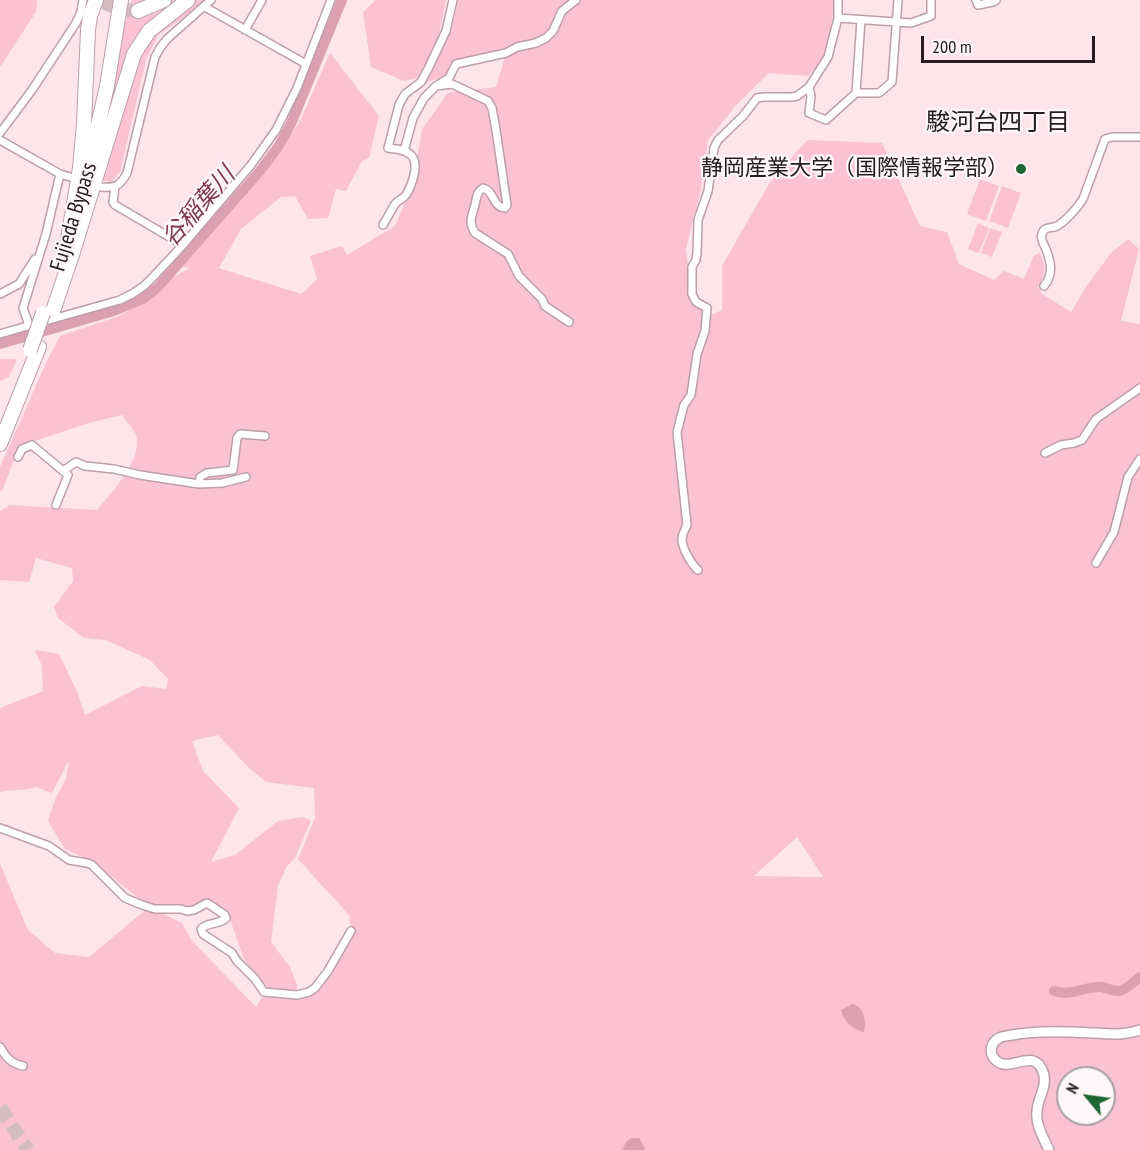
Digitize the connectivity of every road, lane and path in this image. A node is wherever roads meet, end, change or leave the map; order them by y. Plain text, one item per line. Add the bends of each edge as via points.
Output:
1 (83, 0) edge
2 (96, 0) edge
3 (121, 0) edge
4 (164, 0) edge
5 (188, 0) edge
6 (211, 0) edge
7 (262, 0) edge
8 (331, 0) edge
9 (453, 0) edge
10 (576, 0) edge
11 (838, 0) edge
12 (898, 0) edge
13 (931, 0) edge
14 (976, 0) edge
15 (996, 0) edge
16 (205, 7) junction
17 (138, 11) tunnel mouth
18 (838, 18) junction
19 (861, 20) junction
20 (896, 22) junction
21 (245, 30) junction
22 (306, 64) junction
23 (436, 86) junction
24 (809, 87) junction
25 (856, 93) junction
26 (0, 133) edge
27 (1140, 137) edge
28 (0, 140) edge
29 (404, 150) junction
30 (60, 174) junction
31 (70, 177) dead end
32 (101, 187) dead end
33 (115, 187) junction
34 (383, 225) dead end
35 (67, 245) junction
36 (183, 245) junction
37 (41, 251) junction
38 (1044, 286) dead end
39 (0, 294) edge
40 (48, 313) junction
41 (569, 322) dead end
42 (29, 326) junction
43 (0, 334) edge
44 (35, 348) junction
45 (1140, 388) edge
46 (0, 427) edge
47 (265, 436) dead end
48 (0, 444) edge
49 (1046, 453) dead end
50 (18, 457) dead end
51 (1140, 459) edge
52 (63, 471) junction
53 (246, 477) dead end
54 (199, 484) junction
55 (56, 505) dead end
56 (1096, 563) dead end
57 (698, 570) dead end
58 (0, 828) edge
59 (351, 931) dead end
60 (1140, 1030) edge
61 (0, 1047) edge
62 (23, 1066) dead end
63 (1049, 1150) edge

1 - 26 street via 76,24
2 - 35 highway via 88,30 80,168
3 - 35 highway, Fujieda Bypass via 98,131
4 - 17 highway
5 - 40 highway via 149,31 134,54 72,255
6 - 16 street
7 - 21 street
8 - 22 street
9 - 29 street via 446,31 421,82 405,94 399,105 388,148
10 - 23 street via 562,11 546,38 506,53 456,64 449,78
11 - 18 street
12 - 20 street
13 - 20 street via 931,16 911,24
14 - 15 street via 978,5
16 - 21 street
16 - 33 street via 167,39 155,57 127,173
18 - 19 street
18 - 24 street via 828,57
19 - 20 street
19 - 25 street
20 - 25 street via 892,82 879,93
21 - 22 street
22 - 36 street via 287,110 265,147
23 - 29 street via 413,118
23 - 41 street via 452,84 488,101 492,108 507,205 500,208 490,191 479,190 471,216 472,228 508,254 519,276 545,306
24 - 25 street via 809,112 826,120
24 - 57 street via 797,96 757,98 714,148 692,267 692,294 696,302 707,308 705,331 691,395 684,405 677,432 687,525 682,538 689,560
27 - 38 street via 1105,139 1078,207 1057,226 1043,231 1041,239 1051,266
28 - 30 street
29 - 34 street via 415,162 413,179
30 - 31 street
30 - 37 street
32 - 33 street
33 - 36 street via 115,205
35 - 40 highway, Fujieda Bypass
36 - 42 street via 132,294
37 - 39 street via 19,284
37 - 42 street via 23,308
40 - 44 highway, Fujieda Bypass, bridge
42 - 43 street
44 - 46 highway, Fujieda Bypass
44 - 48 highway
45 - 49 street via 1096,419 1082,440
47 - 54 street via 240,434 233,470 207,473 200,477
50 - 52 street via 22,449 32,445
51 - 56 street via 1128,477 1114,532
52 - 54 street via 76,462
52 - 55 street via 68,475
53 - 54 street
58 - 59 street via 49,846 69,860 87,862 126,898 142,905 187,911 207,903 226,918 203,926 201,932 232,953 264,992 297,995 315,988
60 - 63 street via 1121,1034 1024,1034 999,1038 992,1044 992,1056 1000,1064 1032,1060 1039,1063 1045,1080 1036,1114
61 - 62 street via 14,1064

